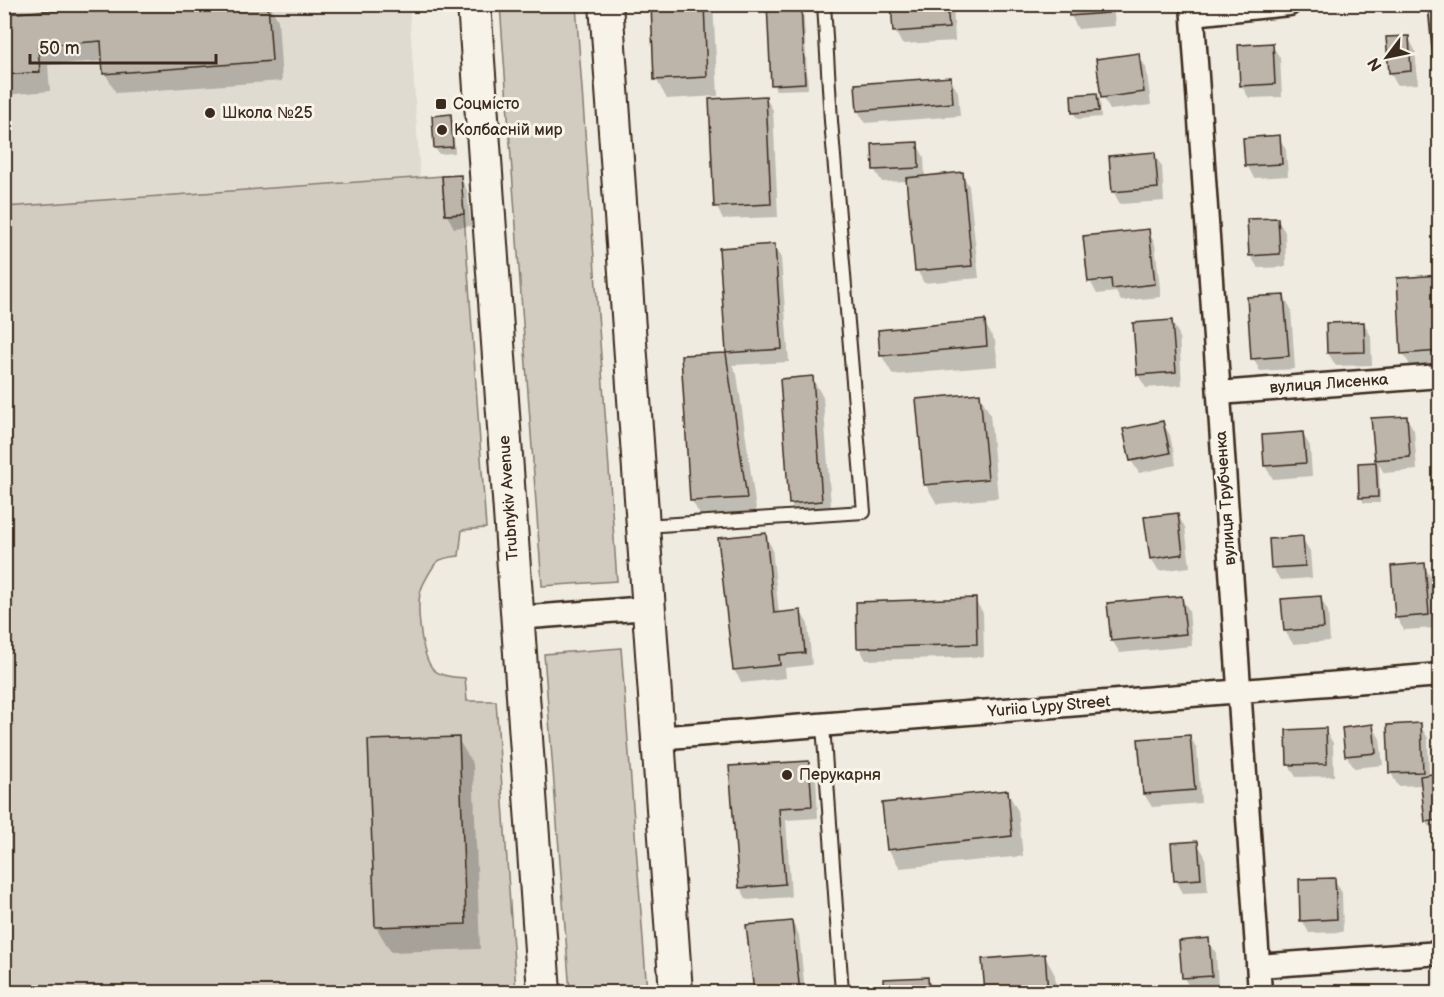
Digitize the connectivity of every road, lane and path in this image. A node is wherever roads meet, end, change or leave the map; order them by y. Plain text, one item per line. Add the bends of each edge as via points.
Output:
1 (474, 4) edge
2 (606, 4) edge
3 (824, 4) edge
4 (1289, 4) edge
5 (1435, 4) edge
6 (1192, 9) edge
7 (1440, 57) edge
8 (1440, 376) edge
9 (1219, 393) junction
10 (643, 526) junction
11 (648, 608) junction
12 (517, 618) junction
13 (1440, 675) edge
14 (1238, 692) junction
15 (823, 725) junction
16 (657, 738) junction
17 (1440, 953) edge
18 (1258, 966) junction
19 (544, 993) edge
20 (676, 993) edge
21 (842, 993) edge
22 (1260, 993) edge

1 - 12 main road, Trubnykiv Avenue
2 - 10 main road
3 - 10 lane via 831,133 864,512
4 - 6 street
5 - 7 lane
6 - 9 street, вулиця Трубченка
8 - 9 street, вулиця Лисенка
9 - 14 street, вулиця Трубченка
10 - 11 main road
11 - 12 street
11 - 16 main road
12 - 19 main road, Trubnykiv Avenue
13 - 14 street, Yuriia Lypy Street
14 - 15 street, Yuriia Lypy Street
14 - 18 street, вулиця Трубченка
15 - 16 street, Yuriia Lypy Street
15 - 21 lane
16 - 20 main road
17 - 18 street
18 - 22 street, вулиця Трубченка

